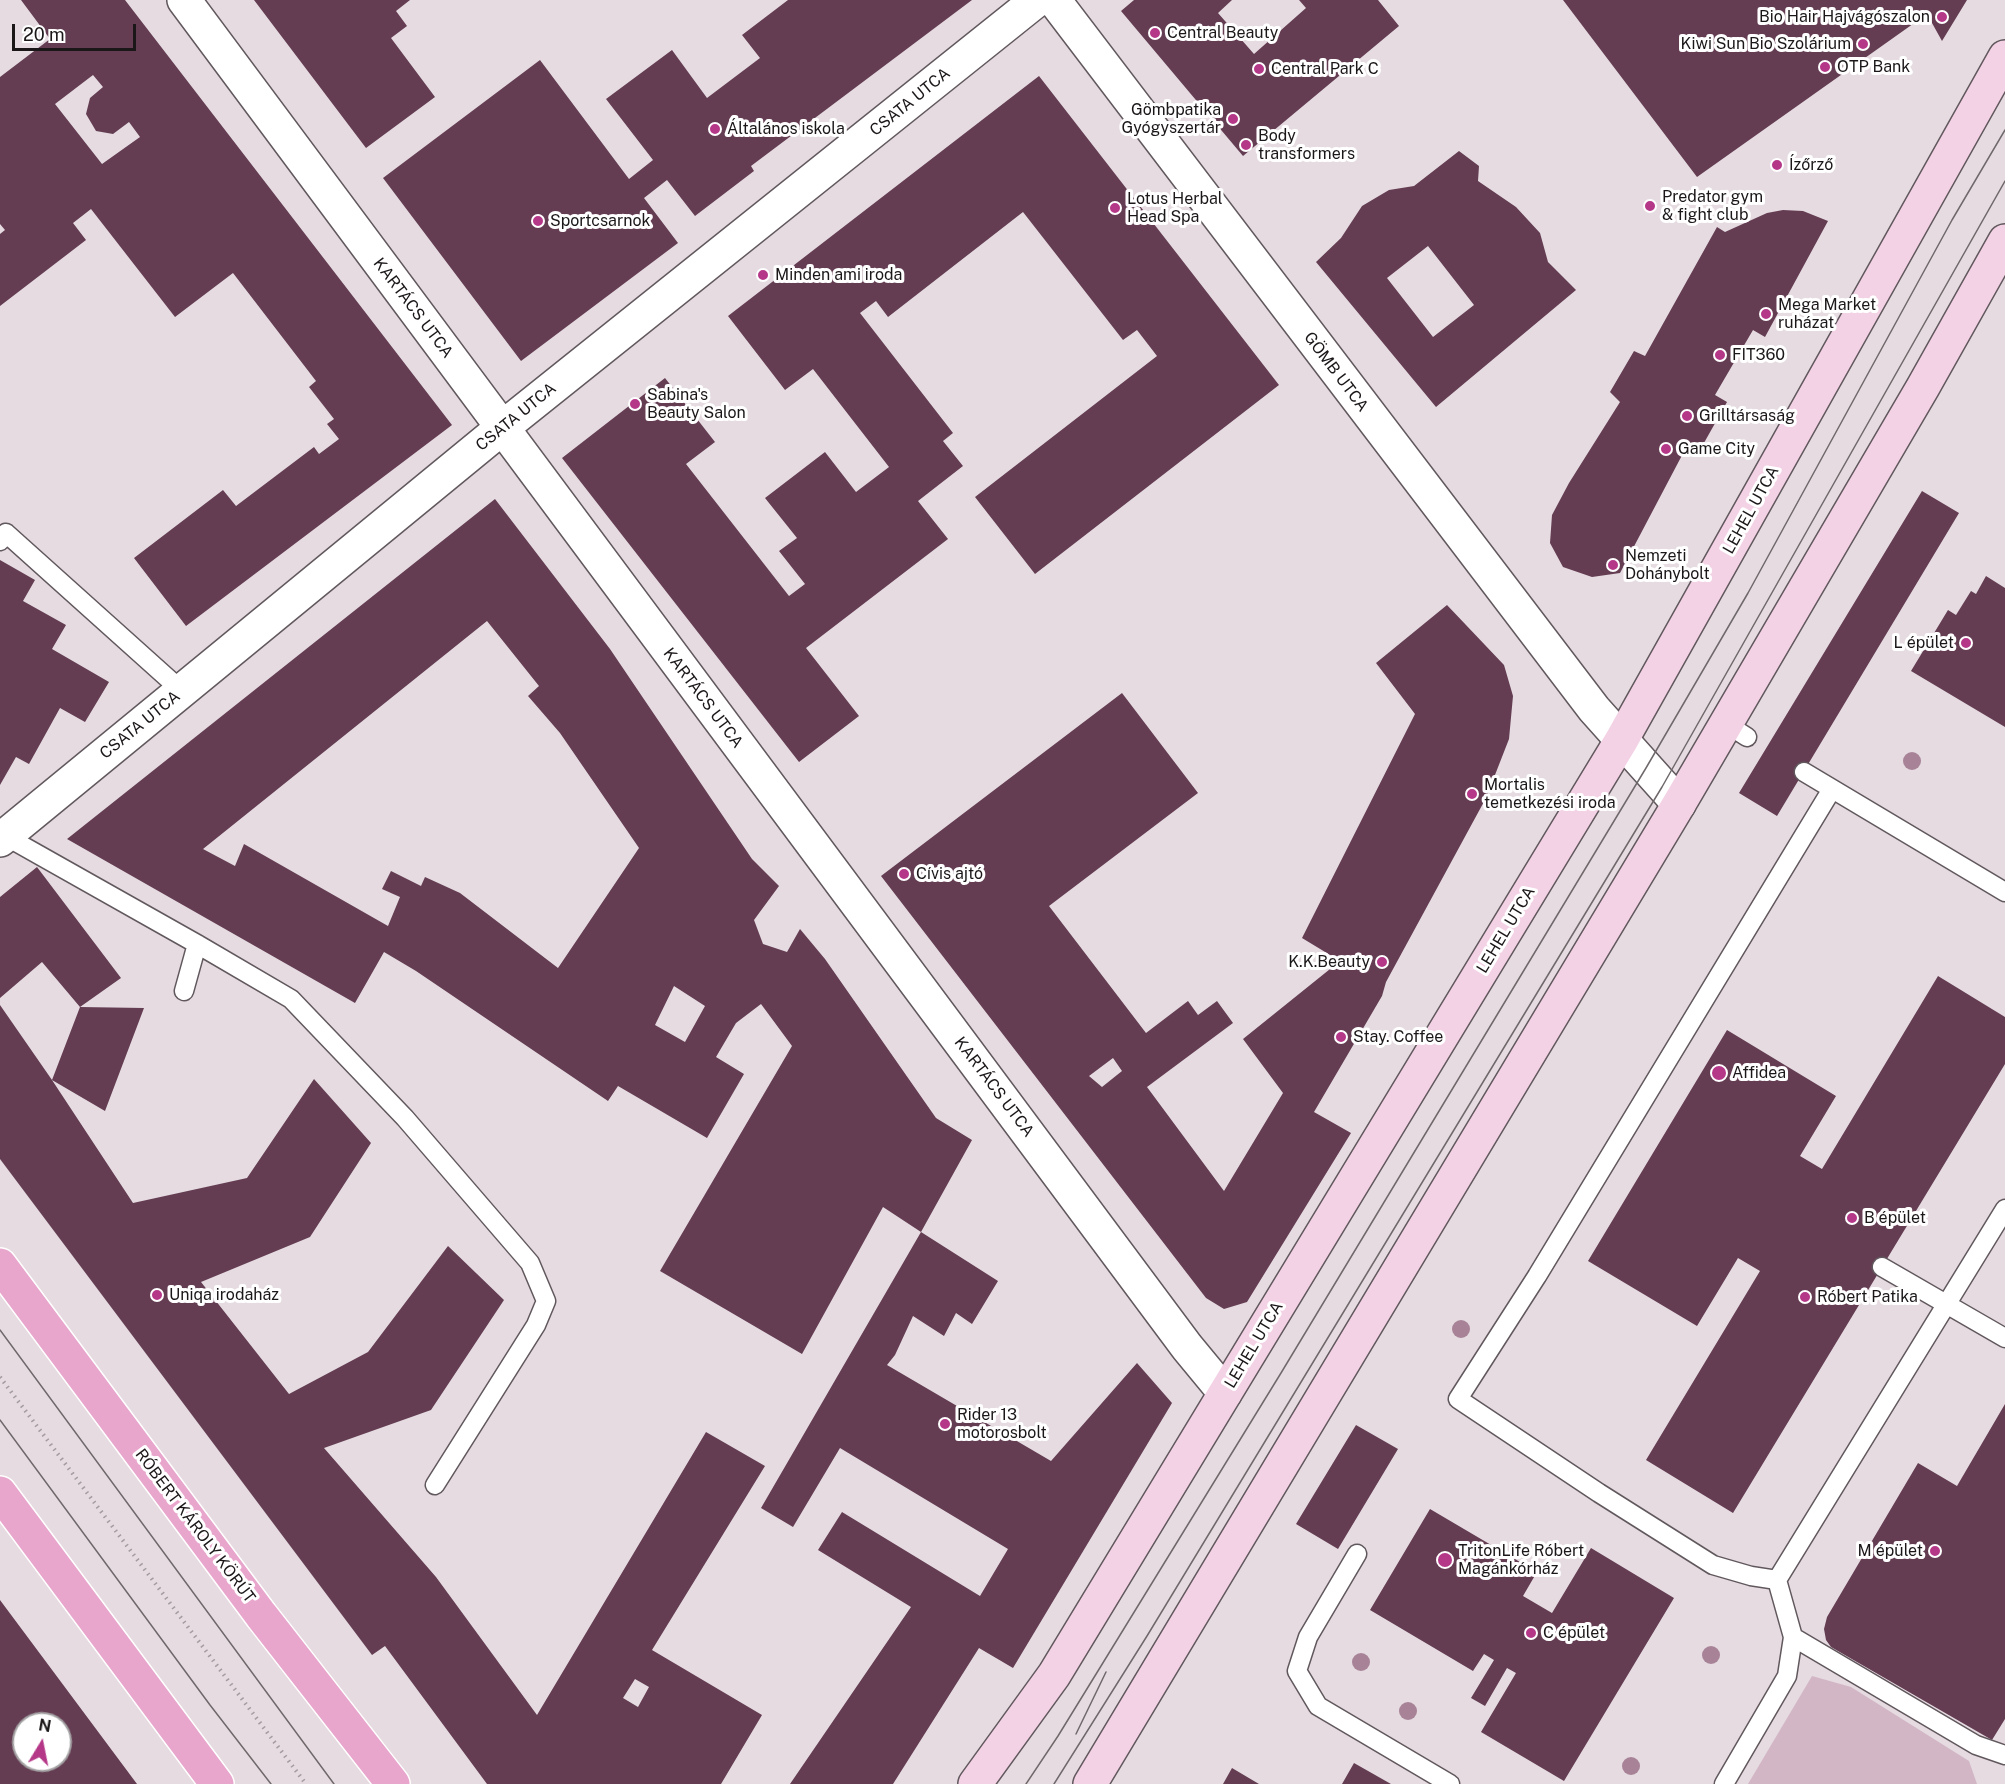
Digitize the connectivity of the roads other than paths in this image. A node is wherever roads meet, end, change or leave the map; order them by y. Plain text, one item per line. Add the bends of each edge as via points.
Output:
1 (184, 0) edge
2 (1037, 0) edge
3 (1054, 0) edge
4 (2005, 57) edge
5 (2005, 241) edge
6 (502, 428) junction
7 (0, 541) edge
8 (182, 691) junction
9 (1621, 741) junction
10 (1804, 772) dead end
11 (1832, 789) junction
12 (1678, 804) junction
13 (2, 836) edge
14 (2005, 892) edge
15 (197, 944) junction
16 (184, 991) dead end
17 (2005, 1209) edge
18 (0, 1265) edge
19 (1882, 1267) dead end
20 (1946, 1304) junction
21 (2005, 1338) edge
22 (1225, 1393) junction
23 (435, 1485) dead end
24 (0, 1493) edge
25 (1357, 1554) dead end
26 (1777, 1580) junction
27 (1793, 1637) junction
28 (2005, 1755) edge
29 (210, 1780) edge
30 (393, 1784) edge
31 (975, 1784) edge
32 (1090, 1784) edge
33 (1450, 1784) edge
34 (1724, 1784) edge

1 - 6 street, KARTÁCS UTCA
2 - 6 street, CSATA UTCA
3 - 9 street, GÖMB UTCA
4 - 9 main road, LEHEL UTCA
5 - 12 main road via 1736,730
6 - 8 street, CSATA UTCA
6 - 22 street, KARTÁCS UTCA
7 - 8 lane via 6,533
8 - 13 street, CSATA UTCA
9 - 12 street, GÖMB UTCA
9 - 22 main road, LEHEL UTCA
10 - 11 lane
11 - 14 lane
11 - 26 lane via 1532,1285 1458,1399 1713,1565
12 - 32 main road
13 - 15 lane
15 - 16 lane
15 - 23 lane via 291,999 405,1118 530,1263 546,1301 536,1325
17 - 20 lane
18 - 30 main road, RÓBERT KÁROLY KÖRÚT via 261,1615
19 - 20 lane
20 - 21 lane
20 - 26 lane
22 - 31 main road, LEHEL UTCA via 1054,1675
24 - 29 main road
25 - 33 lane via 1308,1637 1298,1671 1318,1706
26 - 27 lane
27 - 28 lane via 1976,1745
27 - 34 lane via 1787,1676

